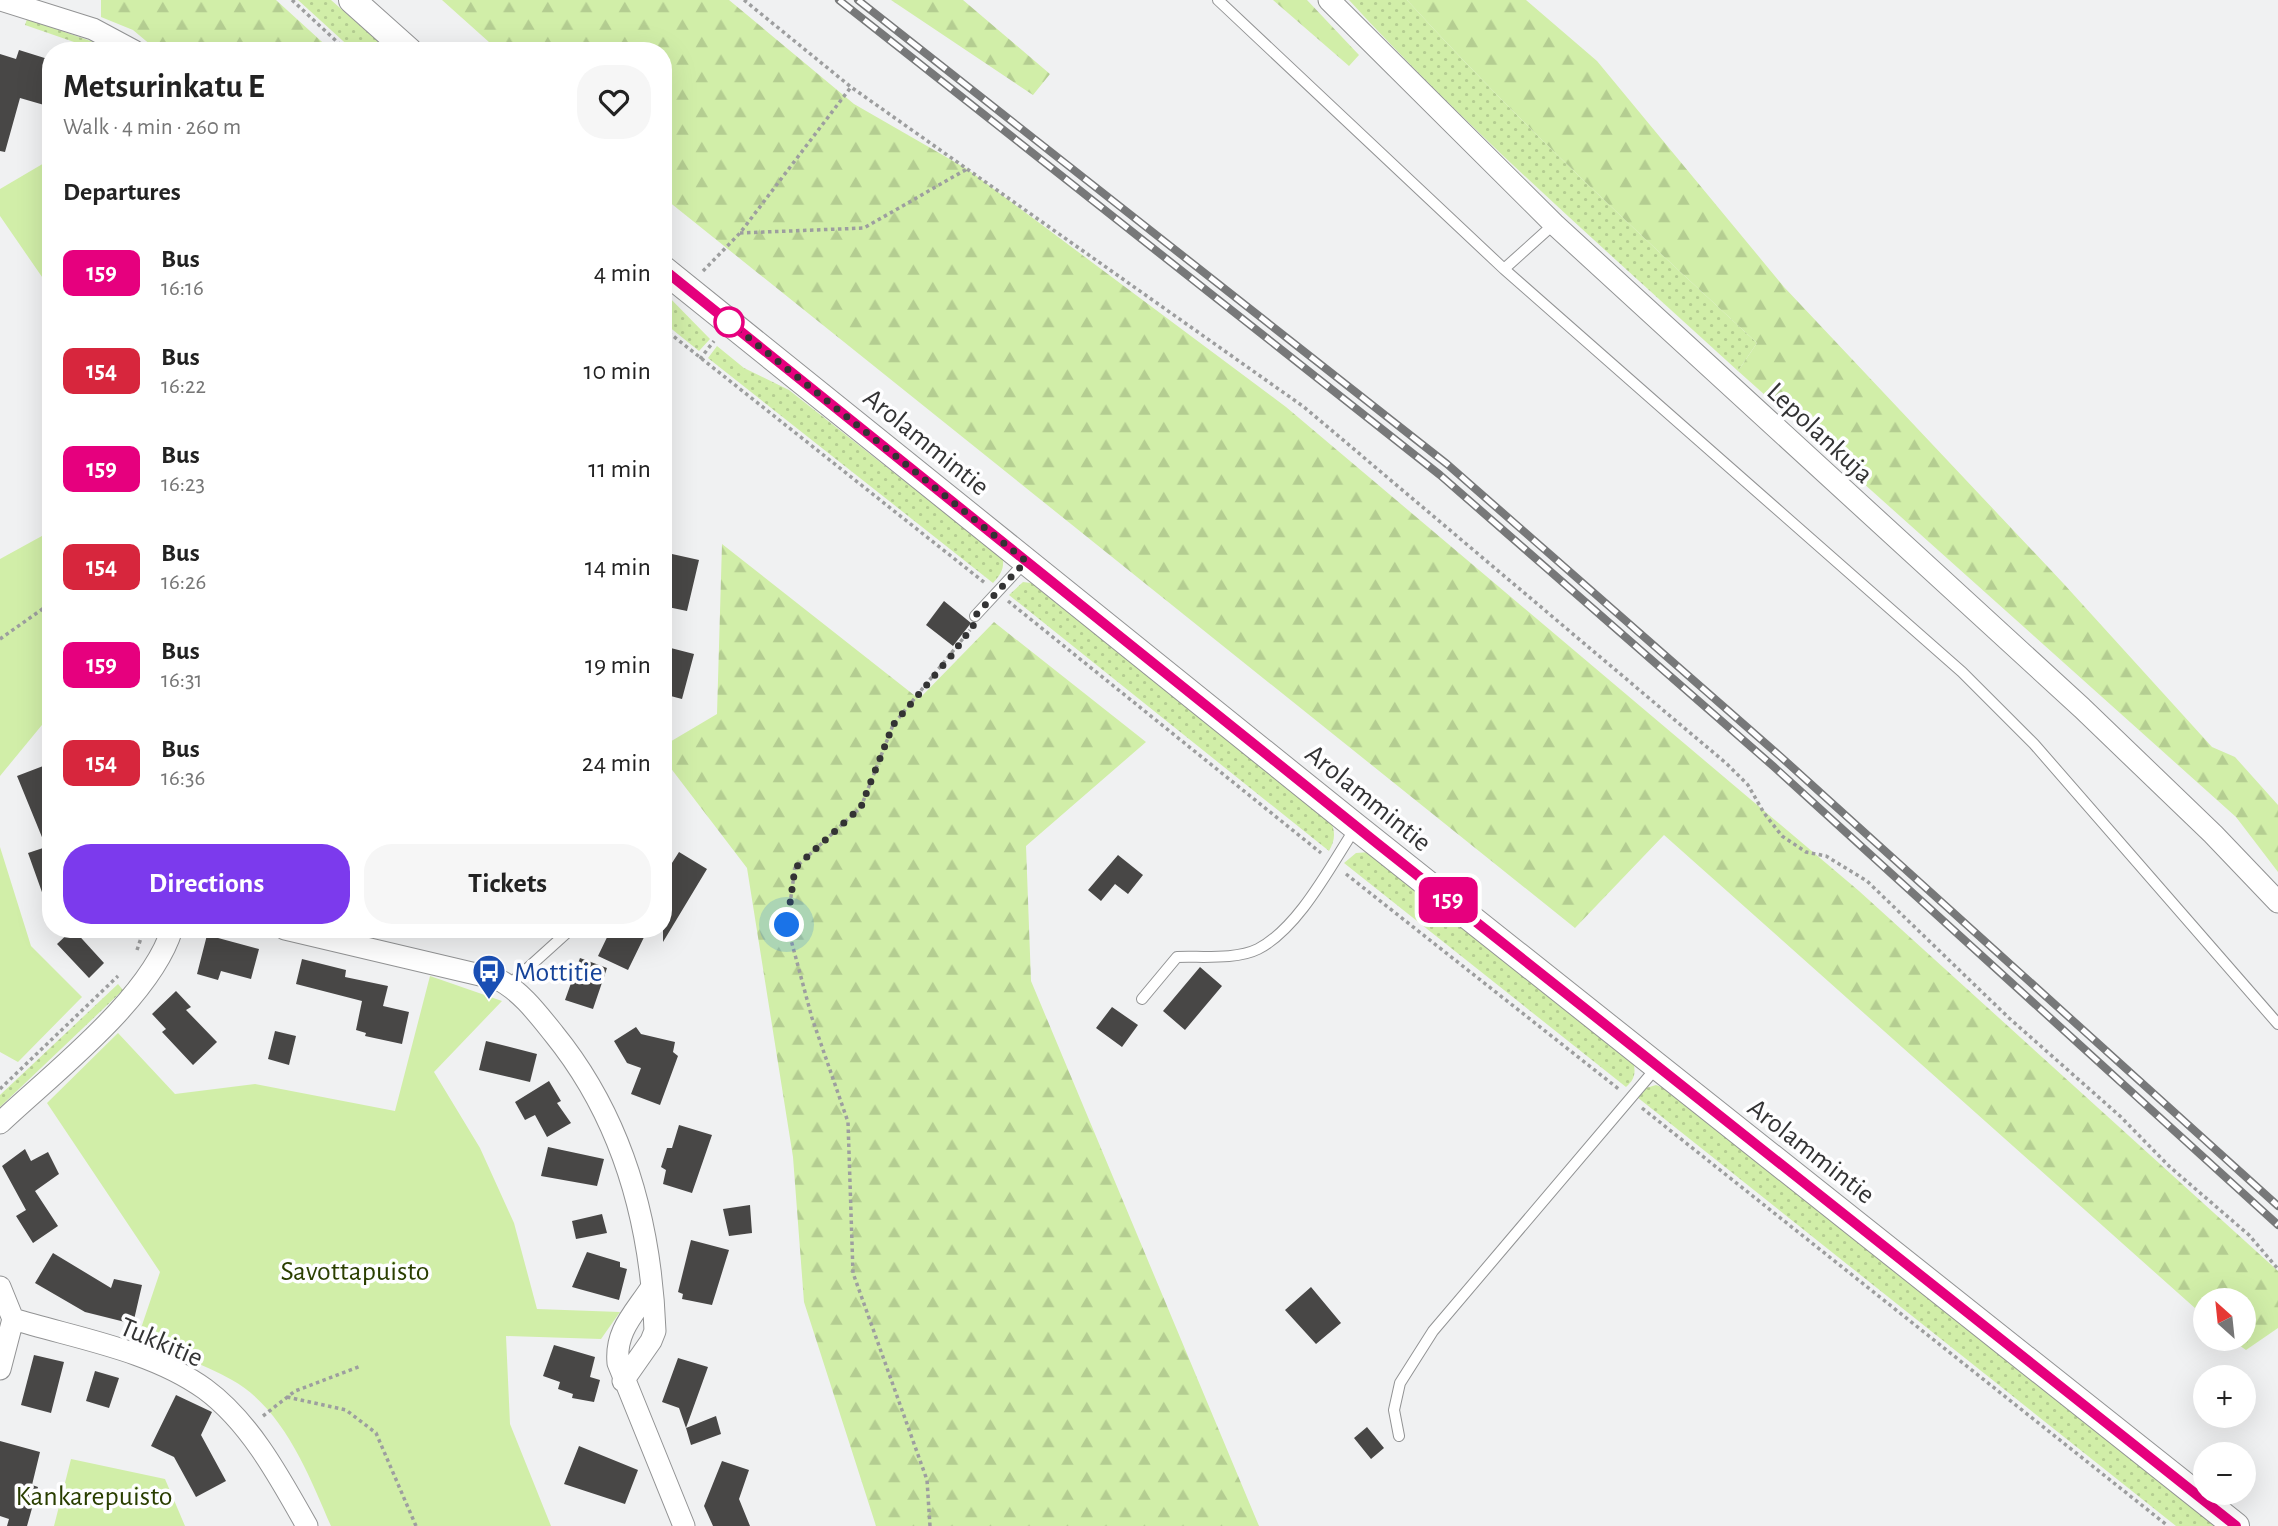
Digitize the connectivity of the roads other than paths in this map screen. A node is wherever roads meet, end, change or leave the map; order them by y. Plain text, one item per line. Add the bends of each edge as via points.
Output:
1 (1, 0) edge
2 (352, 0) edge
3 (1218, 0) edge
4 (1329, 0) edge
5 (117, 42) edge
6 (399, 42) edge
7 (1554, 224) junction
8 (1504, 269) junction
9 (672, 276) edge
10 (1026, 561) junction
11 (975, 616) road end
12 (1356, 827) junction
13 (2278, 902) edge
14 (169, 938) edge
15 (324, 938) edge
16 (561, 938) edge
17 (509, 985) junction
18 (1142, 999) dead end
19 (2278, 1024) edge
20 (1657, 1067) junction
21 (0, 1123) edge
22 (0, 1287) edge
23 (651, 1288) junction
24 (13, 1319) junction
25 (0, 1368) edge
26 (623, 1381) junction
27 (1399, 1436) dead end
28 (307, 1526) edge
29 (684, 1526) edge
30 (2236, 1526) edge

1 - 5 street via 93,29
2 - 6 street
3 - 8 lane
4 - 7 street, Lepolankuja
7 - 8 lane
7 - 13 street, Lepolankuja via 2082,708
8 - 19 lane via 1962,672 2034,744
9 - 10 street, Arolammintie
10 - 11 lane
10 - 12 street, Arolammintie
12 - 18 lane via 1299,913 1273,939 1256,950 1177,957
12 - 20 street, Arolammintie
14 - 21 street via 161,959 141,987
15 - 17 street
16 - 17 lane
17 - 23 street via 575,1059 616,1132 642,1216
20 - 27 lane via 1433,1331 1400,1383 1394,1410
20 - 30 street, Arolammintie
22 - 24 street
23 - 26 street via 651,1341
23 - 26 street via 616,1344
24 - 25 street
24 - 28 street, Tukkitie via 133,1355 204,1389 265,1456
26 - 29 street

